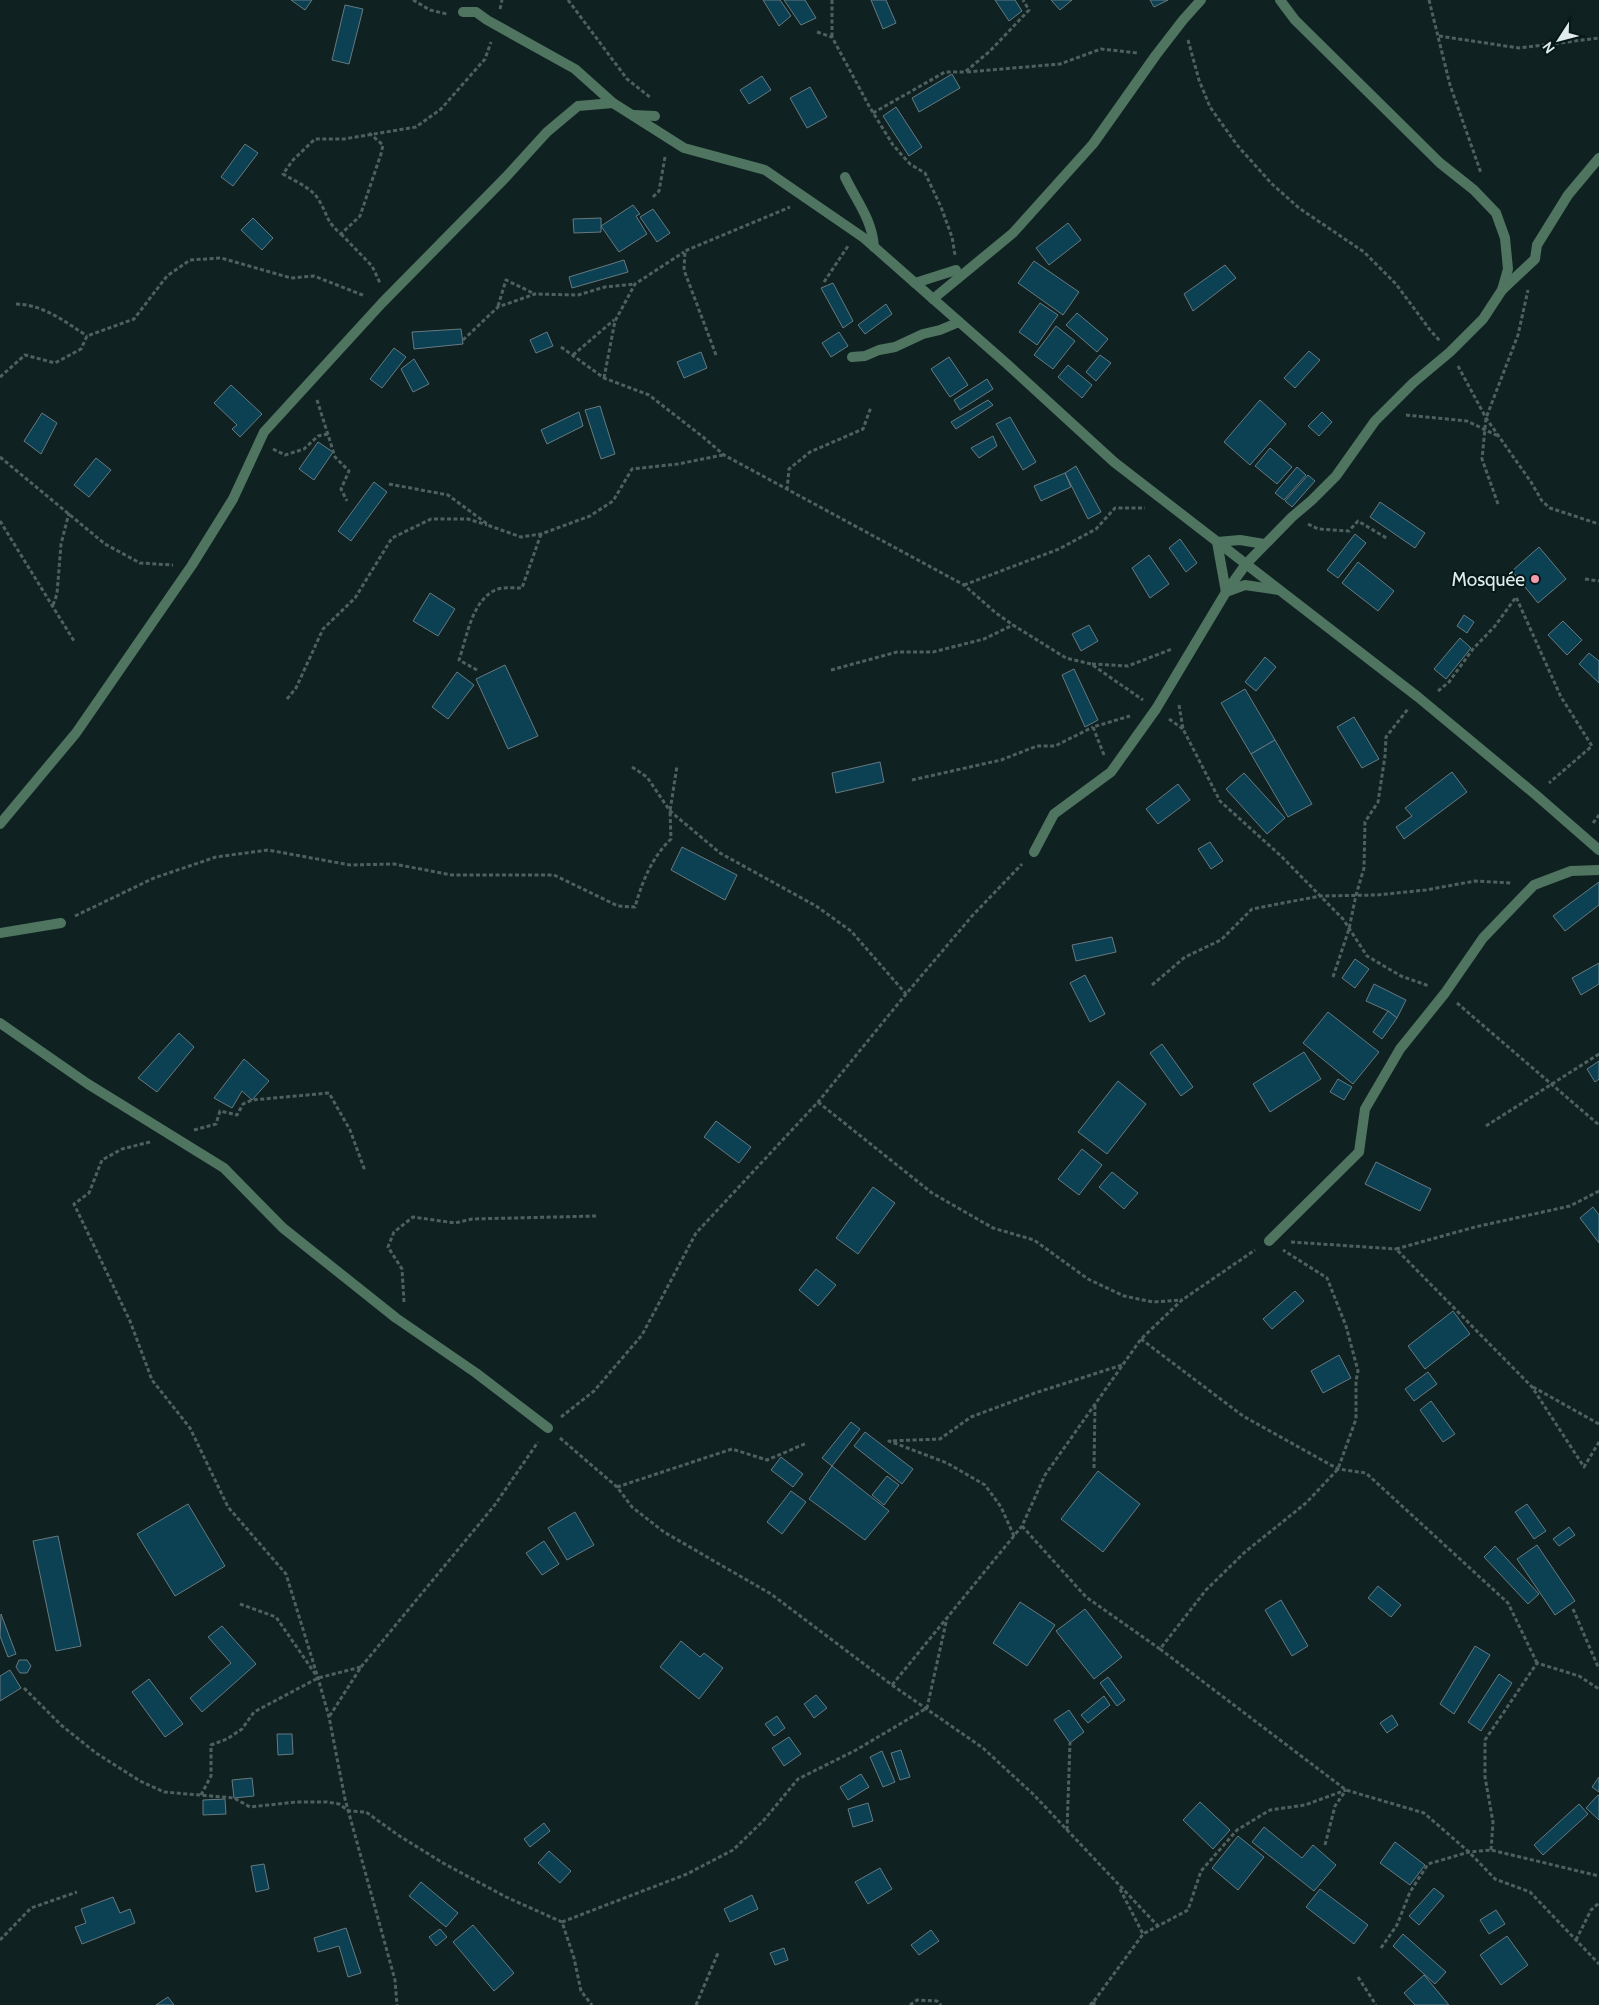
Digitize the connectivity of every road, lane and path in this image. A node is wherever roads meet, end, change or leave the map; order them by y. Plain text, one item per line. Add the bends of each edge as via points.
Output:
1 (413, 0) edge
2 (568, 0) edge
3 (832, 0) edge
4 (1023, 0) edge
5 (1202, 0) edge
6 (1280, 0) edge
7 (1429, 0) edge
8 (463, 12) joint
9 (1183, 20) junction
10 (498, 26) junction
11 (817, 32) dead end
12 (1438, 36) junction
13 (832, 37) junction
14 (1599, 38) edge
15 (1156, 55) junction
16 (965, 72) junction
17 (613, 103) junction
18 (873, 113) junction
19 (632, 115) junction
20 (655, 116) joint
21 (369, 133) junction
22 (671, 140) junction
23 (1599, 158) edge
24 (1482, 176) dead end
25 (845, 177) dead end
26 (653, 197) dead end
27 (807, 200) junction
28 (855, 232) junction
29 (340, 234) junction
30 (874, 247) junction
31 (685, 251) junction
32 (956, 270) joint
33 (824, 282) dead end
34 (915, 283) junction
35 (635, 284) junction
36 (1529, 288) dead end
37 (1502, 290) junction
38 (535, 294) junction
39 (933, 299) junction
40 (384, 302) junction
41 (16, 304) dead end
42 (498, 307) junction
43 (618, 317) junction
44 (959, 322) junction
45 (87, 336) junction
46 (462, 340) dead end
47 (561, 347) dead end
48 (1450, 352) junction
49 (573, 354) junction
50 (716, 355) dead end
51 (852, 357) dead end
52 (0, 376) edge
53 (604, 378) junction
54 (312, 380) junction
55 (871, 408) dead end
56 (1486, 418) junction
57 (1375, 421) junction
58 (1484, 430) junction
59 (328, 434) junction
60 (1499, 436) junction
61 (260, 441) junction
62 (724, 455) junction
63 (0, 457) edge
64 (389, 484) dead end
65 (787, 490) junction
66 (347, 501) dead end
67 (1498, 504) dead end
68 (1173, 507) junction
69 (69, 513) junction
70 (1292, 517) junction
71 (0, 521) edge
72 (1599, 524) edge
73 (490, 526) junction
74 (541, 534) junction
75 (1388, 540) dead end
76 (1218, 542) junction
77 (1264, 544) junction
78 (1246, 564) junction
79 (192, 565) junction
80 (1585, 579) dead end
81 (1599, 581) edge
82 (964, 585) junction
83 (1280, 590) junction
84 (1226, 592) junction
85 (52, 606) junction
86 (1013, 625) junction
87 (74, 641) dead end
88 (1177, 647) dead end
89 (1091, 664) junction
90 (477, 670) dead end
91 (831, 670) dead end
92 (1177, 674) junction
93 (287, 699) dead end
94 (1421, 700) junction
95 (1156, 709) junction
96 (1093, 726) dead end
97 (678, 766) dead end
98 (632, 767) dead end
99 (912, 780) dead end
100 (1536, 795) junction
101 (670, 811) junction
102 (0, 824) edge
103 (1599, 850) edge
104 (1034, 852) joint
105 (1599, 870) edge
106 (1534, 885) junction
107 (1356, 895) junction
108 (1320, 896) junction
109 (61, 923) joint
110 (1349, 929) junction
111 (0, 933) edge
112 (1333, 977) dead end
113 (1152, 985) dead end
114 (1446, 993) junction
115 (906, 994) junction
116 (0, 1023) edge
117 (1599, 1054) edge
118 (1553, 1084) junction
119 (818, 1102) junction
120 (1599, 1124) edge
121 (1486, 1126) dead end
122 (172, 1137) junction
123 (366, 1171) dead end
124 (1599, 1191) edge
125 (597, 1216) dead end
126 (1269, 1241) junction
127 (1396, 1249) junction
128 (1182, 1300) junction
129 (396, 1318) junction
130 (1141, 1339) junction
131 (1122, 1365) junction
132 (1532, 1387) junction
133 (1095, 1404) junction
134 (1599, 1424) edge
135 (548, 1428) junction
136 (1599, 1442) edge
137 (807, 1443) dead end
138 (1094, 1468) dead end
139 (1338, 1469) junction
140 (617, 1487) junction
141 (1022, 1526) junction
142 (1014, 1536) junction
143 (240, 1604) dead end
144 (1573, 1609) dead end
145 (947, 1617) junction
146 (1160, 1650) junction
147 (1538, 1663) junction
148 (361, 1667) junction
149 (1599, 1670) edge
150 (318, 1678) junction
151 (892, 1685) junction
152 (24, 1688) dead end
153 (1599, 1689) edge
154 (927, 1708) junction
155 (329, 1717) junction
156 (1070, 1743) dead end
157 (1346, 1790) junction
158 (201, 1795) junction
159 (349, 1811) junction
160 (1067, 1831) junction
161 (1325, 1845) dead end
162 (1491, 1850) junction
163 (1469, 1852) junction
164 (1599, 1876) edge
165 (1118, 1886) junction
166 (77, 1892) dead end
167 (1599, 1903) edge
168 (562, 1922) junction
169 (1158, 1926) junction
170 (1143, 1934) junction
171 (0, 1940) edge
172 (1576, 1940) junction
173 (1381, 1948) dead end
174 (718, 1953) dead end
175 (1599, 1964) edge
176 (1358, 1977) dead end
177 (1094, 2003) edge
178 (397, 2005) edge
179 (592, 2005) edge
180 (696, 2005) edge
181 (910, 2005) edge
182 (941, 2005) edge
183 (1090, 2005) edge
184 (1376, 2005) edge

1 - 8 path via 430,10 448,14
2 - 20 path via 627,80 657,102
3 - 13 path
4 - 16 path via 1029,10
5 - 9 street
6 - 37 street via 1295,20 1496,213 1505,238 1508,269
7 - 12 path
8 - 10 street via 476,12
9 - 15 street
9 - 48 path via 1199,80 1210,107 1237,145 1299,208 1364,252 1396,284
10 - 17 street via 575,69
10 - 21 path via 485,59 441,109 416,127
11 - 13 path
12 - 14 path via 1519,48
12 - 24 path via 1450,84
13 - 18 path
15 - 16 path via 1101,50 1060,64
15 - 39 street via 1093,144 1014,233
16 - 18 path via 945,72
17 - 19 street
17 - 40 street via 578,106 547,132
18 - 32 path via 893,145 910,164 925,173 952,237
19 - 20 street
19 - 22 street
21 - 29 path via 383,145 381,154 360,216
21 - 29 path via 344,139 315,139 283,174 309,188 320,200 329,224
22 - 26 path via 659,191
22 - 27 street via 684,148 765,170
23 - 37 street via 1568,195 1537,245 1535,259
25 - 30 street via 873,232
27 - 28 street
27 - 31 path
28 - 30 street
28 - 33 path
29 - 40 path via 372,266
30 - 34 street
31 - 35 path
31 - 50 path via 684,270
32 - 34 street
34 - 39 street
35 - 38 path via 606,287 578,295
35 - 43 path
36 - 56 path via 1518,335
37 - 48 street via 1483,319
38 - 42 path
38 - 42 path via 506,280
39 - 44 street
40 - 45 path via 314,276 292,278 221,258 190,260 167,276 134,319
40 - 54 street
41 - 45 path via 28,304 52,312
42 - 46 path
43 - 49 path
43 - 53 path
44 - 51 street via 895,347
44 - 68 street via 1114,462
45 - 52 path via 81,349 56,363 25,355
47 - 49 path
48 - 56 path
48 - 57 street
49 - 53 path
53 - 62 path via 649,395
54 - 59 path
54 - 61 street via 264,432
55 - 65 path via 863,429 810,452 788,469
56 - 58 path
56 - 60 path
57 - 58 path via 1391,415 1416,415 1467,421
57 - 70 street via 1336,476
58 - 60 path
58 - 67 path via 1482,459
59 - 61 path via 318,436 304,449 285,455
59 - 66 path via 335,457 350,471 341,489
60 - 72 path via 1542,501 1550,508
61 - 79 street via 233,499
62 - 65 path
62 - 74 path via 632,469 613,501 590,516
63 - 69 path
64 - 73 path via 448,495
65 - 82 path
68 - 76 street
68 - 82 path via 1115,508 1096,530 1059,549
69 - 79 path via 105,544 140,563
69 - 85 path via 61,544 57,594
70 - 75 path via 1318,529 1349,531 1358,521
70 - 77 street
71 - 85 path
73 - 74 path via 521,537
73 - 93 path via 468,519 431,518 392,538 355,598 323,629 296,688
74 - 90 path via 522,588 500,588 487,595 477,608 459,660
76 - 77 street via 1240,540
76 - 78 street
76 - 84 street
77 - 78 street
78 - 83 street
78 - 84 street
79 - 102 street via 76,733
80 - 81 path
82 - 86 path
83 - 84 street via 1245,584
83 - 94 street
84 - 92 street
85 - 87 path
86 - 89 path via 1066,658
86 - 91 path via 984,639 933,652 897,652
88 - 89 path via 1128,666
89 - 95 path
92 - 95 street
92 - 108 path via 1176,692 1183,729 1220,801
94 - 100 street
94 - 100 path via 1449,682 1516,597 1561,697 1592,746
94 - 107 path via 1386,737 1378,802 1365,822 1364,868
95 - 104 street via 1111,772 1054,814
96 - 99 path via 1055,746 1037,746 1001,760
97 - 101 path
98 - 101 path via 646,777
100 - 103 street
101 - 109 path via 671,839 660,850 640,888 635,907 618,906 554,876 452,874 394,864 350,865 268,850 216,858 154,878
101 - 115 path via 720,853 816,906 851,931
104 - 115 path via 972,916
105 - 106 street via 1571,871
106 - 107 path via 1475,881 1426,890
106 - 114 street via 1483,938
107 - 108 path
107 - 110 path
108 - 110 path
108 - 113 path via 1252,909 1221,940 1185,957
109 - 111 street
110 - 112 path
110 - 114 path via 1367,956 1401,976
114 - 118 path
114 - 126 street via 1400,1049 1365,1109 1359,1152
115 - 119 path
116 - 122 street
117 - 118 path
118 - 120 path
118 - 121 path
119 - 128 path via 932,1193 993,1228 1034,1240 1088,1279 1124,1296 1153,1302
119 - 135 path via 696,1233 642,1335 594,1391
122 - 123 path via 216,1124 220,1111 237,1114 243,1104 252,1100 329,1093 350,1130
122 - 129 street via 224,1168 283,1228
122 - 150 path via 122,1149 102,1160 89,1193 74,1204 130,1321 152,1380 190,1428 228,1507 286,1574
124 - 127 path via 1570,1206
125 - 129 path via 472,1219 455,1223 413,1217 394,1232 388,1247 402,1269 404,1304
126 - 127 path
126 - 128 path
126 - 139 path via 1327,1278 1346,1326 1358,1372 1356,1419
127 - 132 path
128 - 130 path
129 - 135 street
130 - 131 path
130 - 139 path via 1243,1416
131 - 133 path
131 - 142 path via 1035,1392 971,1417 940,1439 889,1441 947,1463 985,1485 1001,1507
132 - 134 path
132 - 136 path via 1584,1467
133 - 138 path
133 - 141 path via 1044,1475
135 - 140 path
135 - 148 path via 494,1506
137 - 140 path via 768,1460 732,1449
139 - 146 path via 1306,1503 1245,1552 1206,1590
139 - 147 path via 1366,1473 1508,1603
140 - 151 path via 632,1507 664,1532 771,1594
141 - 142 path
141 - 146 path via 1086,1597
142 - 145 path
143 - 150 path via 276,1617
144 - 149 path
145 - 151 path
145 - 154 path
146 - 157 path
147 - 153 path via 1579,1676
147 - 162 path via 1485,1740 1485,1777 1493,1822
148 - 150 path
148 - 155 path
150 - 155 path
150 - 158 path via 254,1712 242,1728 211,1745 211,1776
151 - 154 path
152 - 158 path via 61,1725 96,1753 140,1781 164,1792
154 - 160 path via 984,1748
154 - 168 path via 856,1750 798,1779 764,1820 733,1850 687,1874
155 - 159 path
156 - 160 path
157 - 161 path via 1335,1806
157 - 163 path via 1424,1813
157 - 169 path via 1305,1805 1270,1810 1237,1830 1201,1871 1188,1910
158 - 159 path via 234,1798 250,1807 327,1802 339,1804
159 - 168 path via 366,1812 443,1863
159 - 178 path via 395,1980
160 - 165 path
162 - 163 path
162 - 164 path
163 - 172 path via 1495,1879 1530,1892
163 - 173 path via 1428,1864 1410,1892 1397,1925
165 - 169 path
165 - 170 path
166 - 171 path via 31,1908
167 - 172 path via 1591,1910
168 - 179 path via 581,1991
169 - 170 path
170 - 177 path
172 - 175 path
174 - 180 path
176 - 184 path
177 - 183 path
181 - 182 path via 917,2000 937,2001

